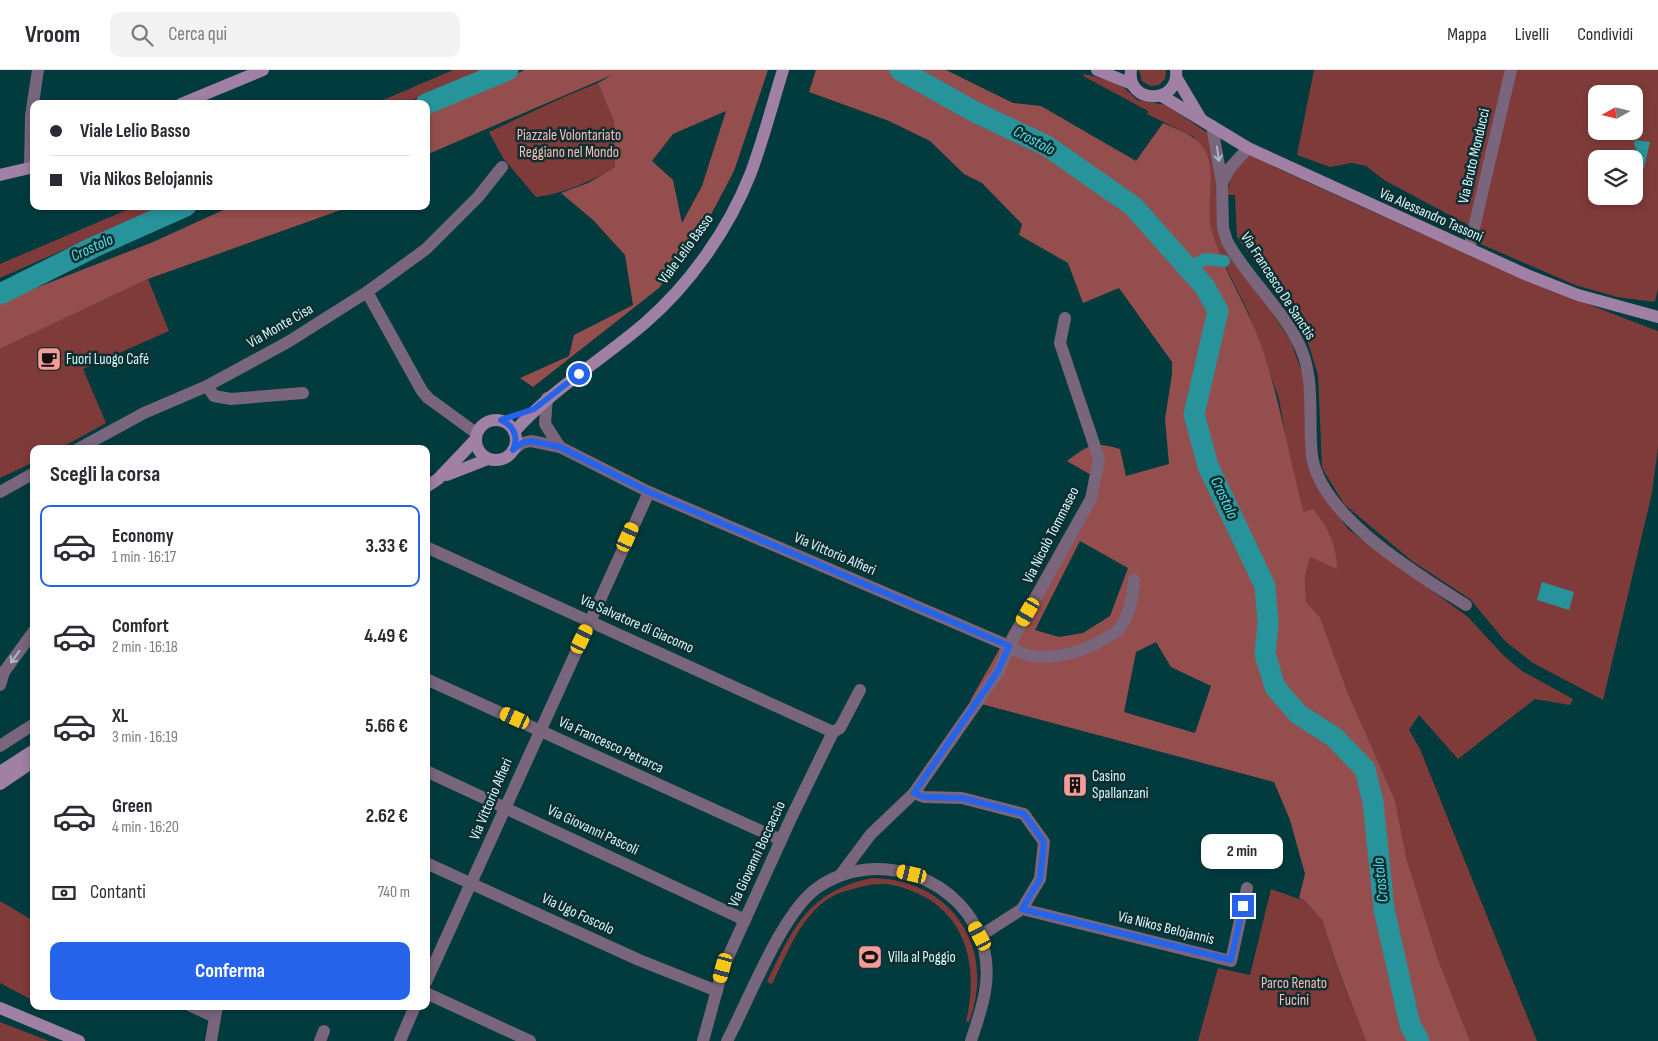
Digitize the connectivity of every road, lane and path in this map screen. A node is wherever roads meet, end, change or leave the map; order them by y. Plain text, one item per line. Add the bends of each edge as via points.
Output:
1 (38, 70) edge
2 (264, 70) edge
3 (783, 70) edge
4 (1097, 70) edge
5 (1131, 70) edge
6 (1510, 70) edge
7 (1176, 74) edge
8 (1132, 84) junction
9 (1162, 96) junction
10 (33, 100) edge
11 (191, 100) edge
12 (1201, 119) junction
13 (1212, 126) junction
14 (1248, 148) junction
15 (502, 167) dead end
16 (30, 168) edge
17 (0, 175) edge
18 (1222, 183) junction
19 (1469, 249) junction
20 (367, 292) junction
21 (1658, 317) edge
22 (1065, 318) dead end
23 (207, 386) junction
24 (303, 393) dead end
25 (547, 398) junction
26 (534, 409) junction
27 (501, 420) junction
28 (515, 434) junction
29 (476, 436) junction
30 (557, 444) junction
31 (85, 445) edge
32 (513, 450) junction
33 (488, 459) junction
34 (30, 475) edge
35 (438, 479) junction
36 (430, 484) edge
37 (0, 492) edge
38 (649, 492) junction
39 (430, 550) edge
40 (1134, 580) dead end
41 (1466, 605) dead end
42 (590, 621) junction
43 (30, 636) edge
44 (1009, 646) junction
45 (430, 681) edge
46 (0, 685) edge
47 (860, 690) dead end
48 (30, 727) edge
49 (539, 729) junction
50 (833, 732) junction
51 (0, 746) edge
52 (30, 753) edge
53 (30, 764) edge
54 (0, 772) edge
55 (430, 773) edge
56 (0, 784) edge
57 (914, 793) junction
58 (505, 808) junction
59 (781, 840) junction
60 (430, 865) edge
61 (841, 874) junction
62 (473, 883) junction
63 (1247, 888) dead end
64 (1022, 909) junction
65 (745, 920) junction
66 (980, 936) junction
67 (430, 974) edge
68 (717, 991) junction
69 (430, 995) edge
70 (0, 1008) edge
71 (413, 1010) edge
72 (216, 1012) edge
73 (79, 1041) edge
74 (211, 1041) edge
75 (400, 1041) edge
76 (530, 1041) edge
77 (704, 1041) edge
78 (728, 1041) edge
79 (971, 1041) edge

1 - 10 street
2 - 11 main road
3 - 25 main road, Viale Lelio Basso via 745,187 725,225 692,273 646,322
4 - 8 main road, Via Alessandro Tassoni
5 - 8 main road
6 - 19 street, Via Bruto Monducci
7 - 9 main road, Via Alessandro Tassoni via 1173,86
7 - 12 main road, Via Alessandro Tassoni
8 - 9 main road, Via Alessandro Tassoni via 1144,96
9 - 12 main road, Via Alessandro Tassoni
12 - 13 main road, Via Alessandro Tassoni
13 - 14 main road, Via Alessandro Tassoni
13 -> 18 street, Via Francesco De Sanctis
14 - 18 street via 1230,168
14 - 19 main road, Via Alessandro Tassoni
15 - 20 street, Via Monte Cisa via 478,197 426,249
16 - 17 main road
18 - 41 street, Via Francesco De Sanctis via 1223,228 1227,241 1302,350 1309,376 1312,455 1320,481 1337,508 1367,534 1397,559
19 - 21 main road, Via Alessandro Tassoni via 1560,288
20 - 23 street, Via Monte Cisa via 288,342
20 - 29 street via 422,391
22 - 44 street, Via Nicolò Tommaseo via 1060,343 1099,459 1091,499
23 - 24 street via 214,396 231,399
23 - 31 street, Via Monte Cisa via 144,413
25 - 26 main road
25 - 30 street via 545,424
26 - 27 main road
26 - 28 main road
27 - 28 main road via 507,422
27 - 29 main road via 486,422
28 - 30 street, Via Vittorio Alfieri
28 - 32 main road
29 - 33 main road via 479,451
29 - 35 main road
30 - 32 street, Via Vittorio Alfieri via 531,441
30 - 38 street, Via Vittorio Alfieri
32 - 33 main road via 504,458
33 - 35 main road
34 - 37 street
35 - 36 main road
38 - 42 street, Via Vittorio Alfieri
38 - 44 street, Via Vittorio Alfieri
39 - 42 street, Via Salvatore di Giacomo
40 - 44 street via 1133,601 1119,630 1091,646 1051,657 1018,653
42 - 49 street, Via Vittorio Alfieri
42 - 50 street, Via Salvatore di Giacomo
43 -> 46 street via 4,672
44 - 57 street, Via Nicolò Tommaseo via 998,671
45 - 49 street, Via Francesco Petrarca
47 - 50 street, Via Giovanni Boccaccio via 840,728
48 - 51 street
49 - 58 street, Via Vittorio Alfieri
49 - 59 street, Via Francesco Petrarca
50 - 59 street, Via Giovanni Boccaccio
52 - 54 main road
53 - 56 main road
55 - 58 street, Via Giovanni Pascoli
57 - 61 street, Via Nicolò Tommaseo via 871,834
57 - 64 street via 924,797 962,798 1024,814 1044,842 1040,879
58 - 62 street, Via Vittorio Alfieri
58 - 65 street, Via Giovanni Pascoli
59 - 65 street, Via Giovanni Boccaccio
60 - 62 street, Via Ugo Foscolo
61 - 66 street via 877,868 924,878 962,906
61 - 78 street via 816,889 796,910 774,945
62 - 67 street, Via Vittorio Alfieri
62 - 68 street, Via Ugo Foscolo via 639,960
63 - 64 street, Via Nikos Belojannis via 1231,960
64 - 66 street
65 - 68 street, Via Giovanni Boccaccio via 723,968
66 - 79 street via 987,963 987,981
68 - 77 street, Via Giovanni Boccaccio
69 - 76 street
70 - 73 main road
71 - 75 street
72 - 74 street

